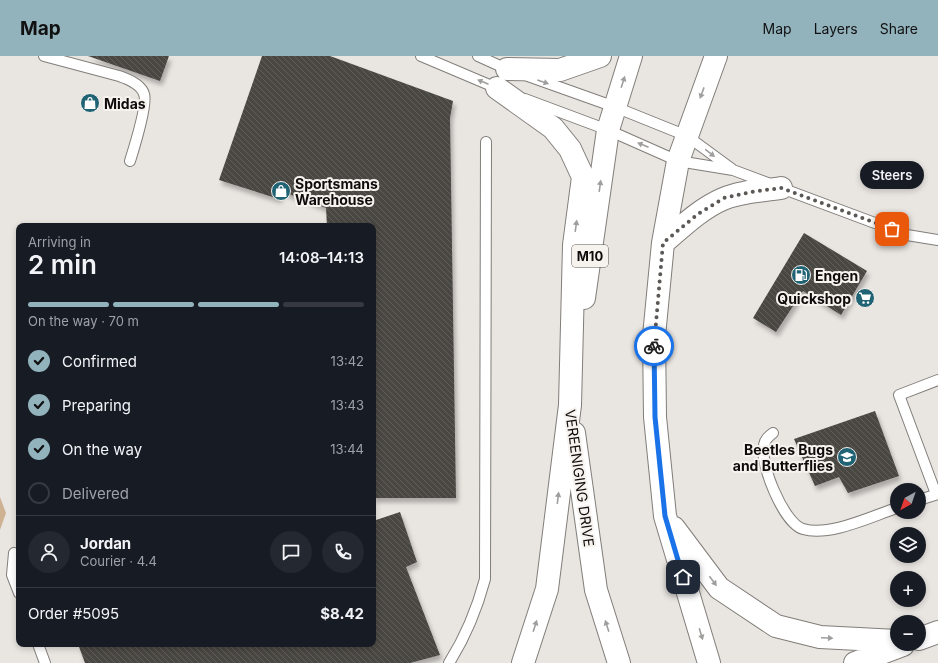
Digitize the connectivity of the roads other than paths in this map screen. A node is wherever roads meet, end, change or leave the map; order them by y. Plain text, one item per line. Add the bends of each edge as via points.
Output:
1 (44, 56) edge
2 (421, 56) edge
3 (478, 56) edge
4 (600, 56) edge
5 (632, 56) edge
6 (716, 56) edge
7 (506, 69) junction
8 (497, 88) junction
9 (615, 107) junction
10 (608, 130) junction
11 (687, 136) junction
12 (486, 142) dead end
13 (130, 161) dead end
14 (678, 161) junction
15 (733, 170) junction
16 (781, 188) junction
17 (938, 240) edge
18 (663, 243) junction
19 (938, 380) edge
20 (570, 405) junction
21 (773, 433) dead end
22 (937, 494) edge
23 (926, 498) edge
24 (890, 510) edge
25 (665, 516) junction
26 (14, 553) dead end
27 (16, 585) edge
28 (938, 632) edge
29 (926, 636) edge
30 (890, 641) edge
31 (39, 647) edge
32 (890, 650) edge
33 (45, 663) edge
34 (449, 663) edge
35 (523, 663) edge
36 (619, 663) edge
37 (709, 663) edge
38 (855, 663) edge

1 - 13 lane via 119,76 139,87 144,94 145,104
8 -> 2 lane
3 - 7 lane
4 - 7 main road via 560,70
9 -> 5 main road, VEREENIGING DRIVE / M10
6 -> 11 main road
7 -> 9 lane
8 - 10 lane
20 -> 8 main road via 574,245 583,177 570,149 553,128
9 - 10 main road, VEREENIGING DRIVE / M10
9 - 11 lane
14 -> 10 lane
20 -> 10 main road, VEREENIGING DRIVE / M10
11 - 14 main road
11 -> 15 lane
12 - 34 lane via 485,579 478,607
14 - 15 lane
14 - 18 main road
15 - 16 lane
16 - 17 lane via 907,235
16 - 18 main road via 724,198 698,214
18 - 25 main road via 654,336 655,417
19 - 22 lane via 899,395
35 -> 20 main road via 547,589
36 -> 20 main road, VEREENIGING DRIVE / M10 via 596,590
21 - 24 lane via 763,445 766,467 783,510 792,523 802,529 828,530
22 - 23 lane
25 -> 30 main road via 719,588 776,626 820,638
25 -> 37 main road
26 - 27 lane via 12,575
28 - 29 main road
31 - 33 lane
32 - 38 main road

